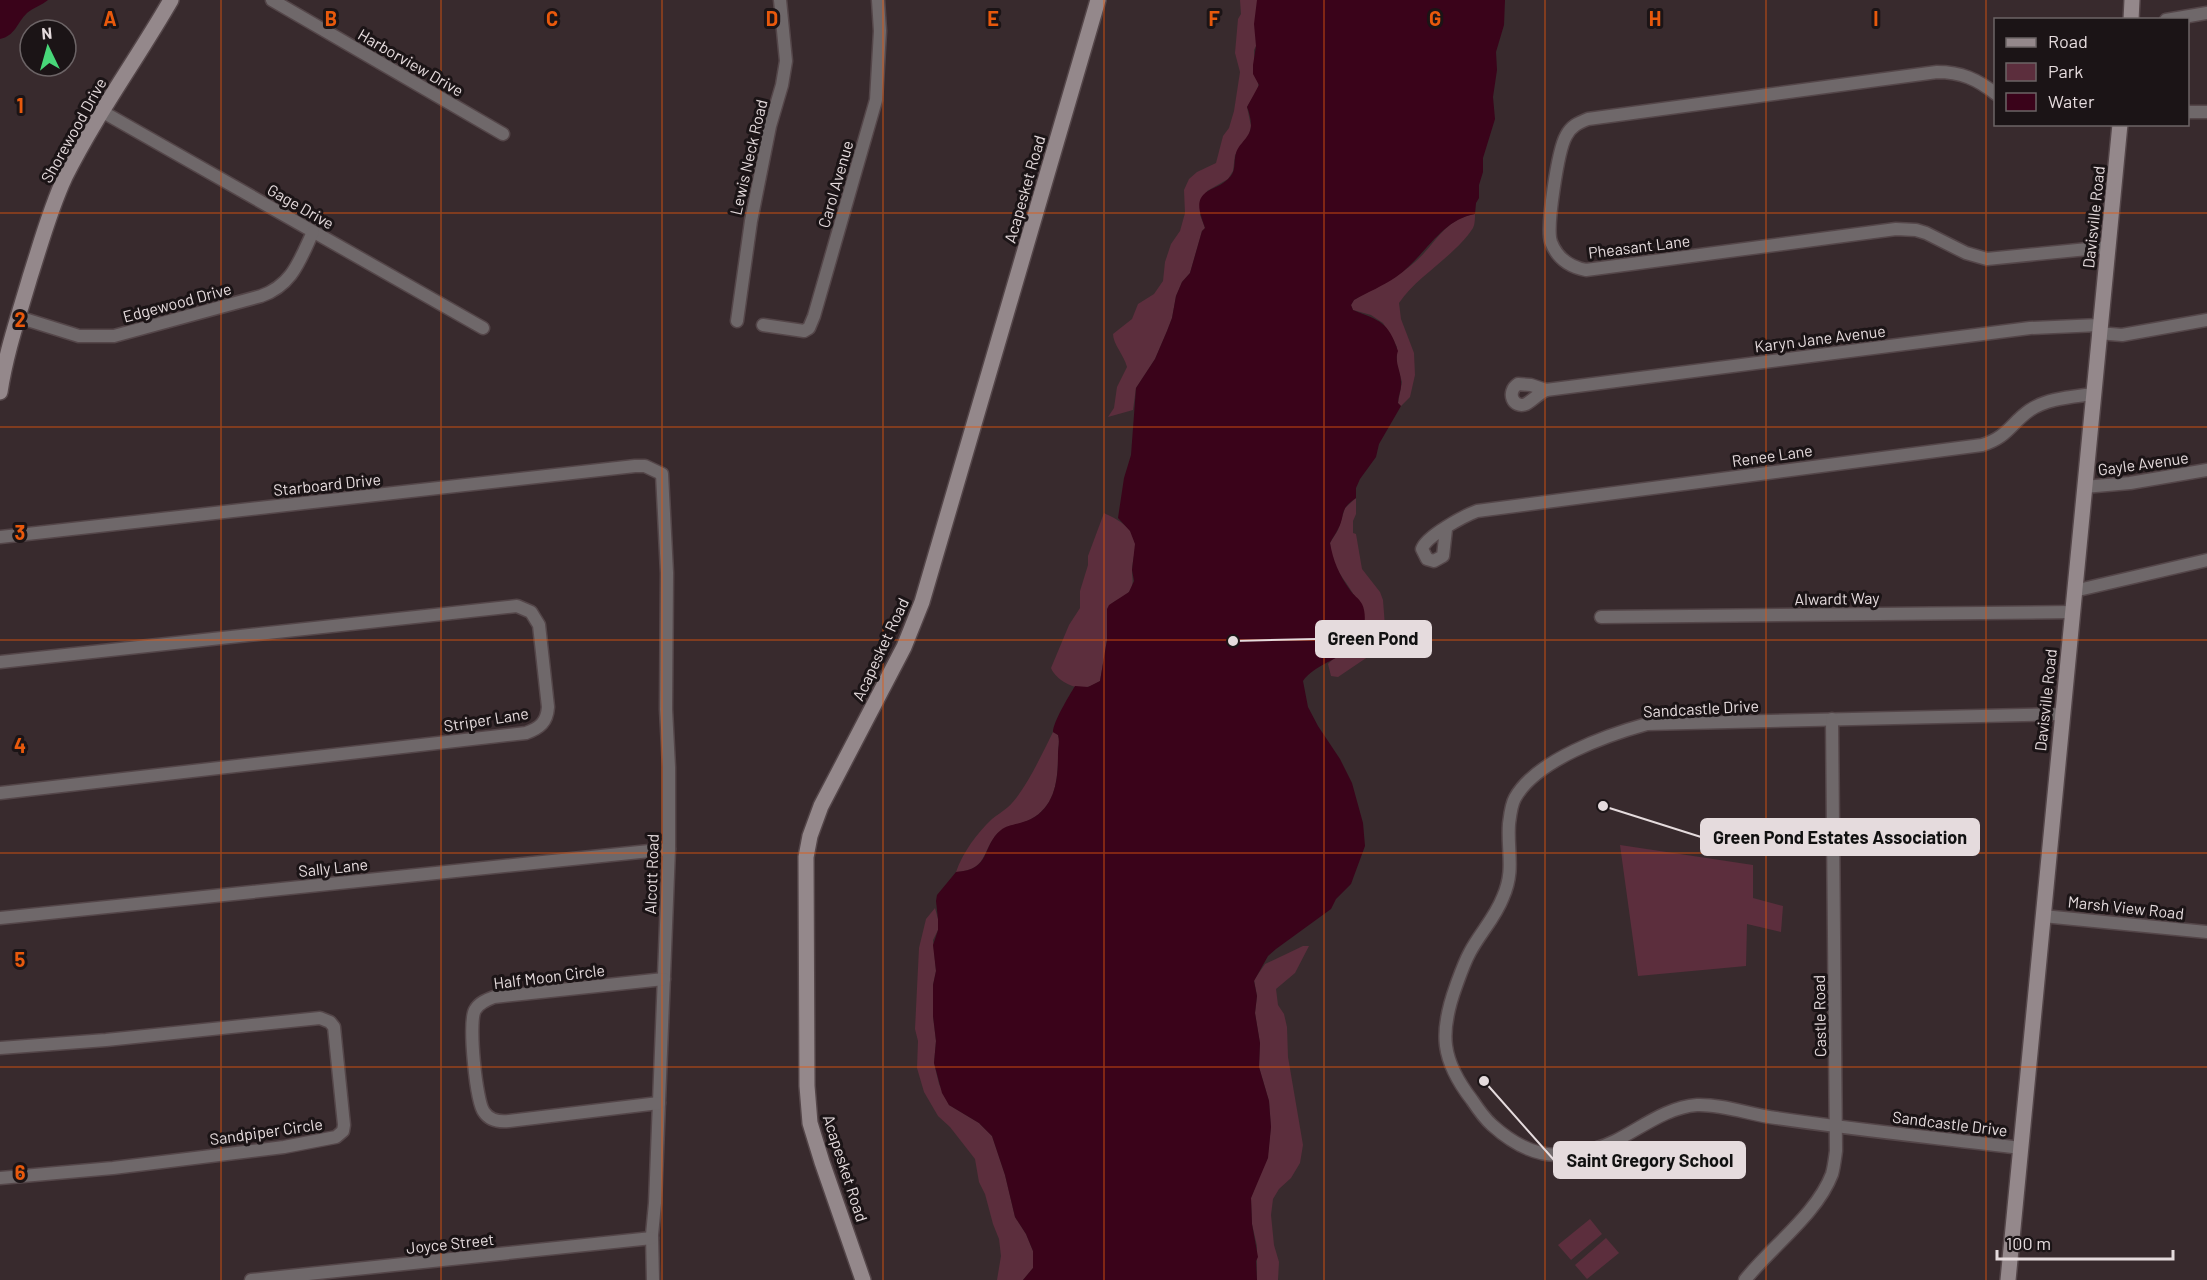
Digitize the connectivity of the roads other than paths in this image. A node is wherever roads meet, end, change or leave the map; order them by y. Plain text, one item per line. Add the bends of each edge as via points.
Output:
1 (171, 0) edge
2 (272, 0) edge
3 (780, 0) edge
4 (878, 0) edge
5 (1098, 0) edge
6 (2132, 0) edge
7 (2207, 13) edge
8 (2131, 18) edge
9 (2178, 18) edge
10 (1994, 93) edge
11 (103, 112) junction
12 (2189, 112) edge
13 (2207, 112) edge
14 (2120, 126) edge
15 (503, 135) dead end
16 (313, 232) junction
17 (2108, 246) junction
18 (18, 316) junction
19 (2207, 320) edge
20 (737, 321) dead end
21 (763, 325) dead end
22 (483, 328) dead end
23 (2099, 329) junction
24 (1546, 390) dead end
25 (0, 392) edge
26 (2093, 394) junction
27 (2207, 470) edge
28 (657, 471) joint
29 (2084, 487) junction
30 (1446, 529) dead end
31 (0, 537) edge
32 (2207, 560) edge
33 (2074, 591) junction
34 (2072, 612) junction
35 (1602, 617) dead end
36 (0, 662) edge
37 (2062, 714) junction
38 (1832, 719) junction
39 (0, 792) edge
40 (669, 849) junction
41 (2043, 916) junction
42 (0, 918) edge
43 (2207, 932) edge
44 (664, 979) junction
45 (0, 1048) edge
46 (659, 1103) junction
47 (1837, 1125) junction
48 (2020, 1148) junction
49 (0, 1178) edge
50 (652, 1238) junction
51 (251, 1280) edge
52 (653, 1280) edge
53 (863, 1280) edge
54 (1745, 1280) edge
55 (2008, 1280) edge

1 - 11 main road, Shorewood Drive
2 - 15 street, Harborview Drive
3 - 20 street, Lewis Neck Road via 786,61 751,221
4 - 21 street, Carol Avenue via 876,100 814,316 804,331
5 - 53 main road, Acapesket Road via 922,602 904,647 821,806 807,846 806,1038 810,1123
6 - 8 main road
7 - 9 street
10 - 17 street, Pheasant Lane via 1972,77 1937,72 1588,119 1571,128 1561,147 1549,228 1552,245 1572,266 1586,270 1896,229 1926,233 1966,253 1998,260
11 - 16 street, Gage Drive
11 - 18 main road, Shorewood Drive via 54,203
12 - 13 street
14 - 17 main road, Davisville Road
16 - 18 street, Edgewood Drive via 290,279 261,296 114,336 79,336
16 - 22 street, Gage Drive
17 - 23 main road, Davisville Road
18 - 25 main road, Shorewood Drive
19 - 23 street, Karyn Jane Avenue via 2122,335
23 - 24 street, Karyn Jane Avenue via 2030,327
23 - 26 main road, Davisville Road
26 - 29 main road, Davisville Road
26 - 30 street, Renee Lane via 2036,406 2003,436 1982,445 1477,511
27 - 29 street, Gayle Avenue
28 - 31 street, Starboard Drive via 635,466
28 - 40 street, Alcott Road via 663,477 667,573
29 - 33 main road, Davisville Road
32 - 33 street
33 - 34 main road, Davisville Road
34 - 35 street, Alwardt Way
34 - 37 main road, Davisville Road
36 - 39 street, Striper Lane via 517,606 531,612 539,625 548,717 526,733
37 - 38 street, Sandcastle Drive
37 - 41 main road, Davisville Road
38 - 47 street, Castle Road
38 - 47 street, Sandcastle Drive via 1647,724 1546,765 1515,798 1509,827 1511,875 1507,889 1470,951 1449,1003 1444,1037 1448,1062 1460,1085 1489,1123 1519,1146 1533,1151 1565,1155 1592,1150 1677,1109 1697,1105
40 - 42 street, Sally Lane
40 - 44 street, Alcott Road
41 - 43 street, Marsh View Road
41 - 48 main road, Davisville Road
44 - 46 street, Alcott Road
44 - 46 street, Half Moon Circle via 494,997 474,1011 471,1028 480,1104 489,1118 500,1122
45 - 49 street, Sandpiper Circle via 320,1018 334,1027 344,1125 336,1137 284,1147
46 - 50 street, Alcott Road
47 - 48 street, Sandcastle Drive
47 - 54 street, Castle Road via 1832,1174 1821,1194
48 - 55 main road, Davisville Road
50 - 51 street, Joyce Street
50 - 52 street, Alcott Road

